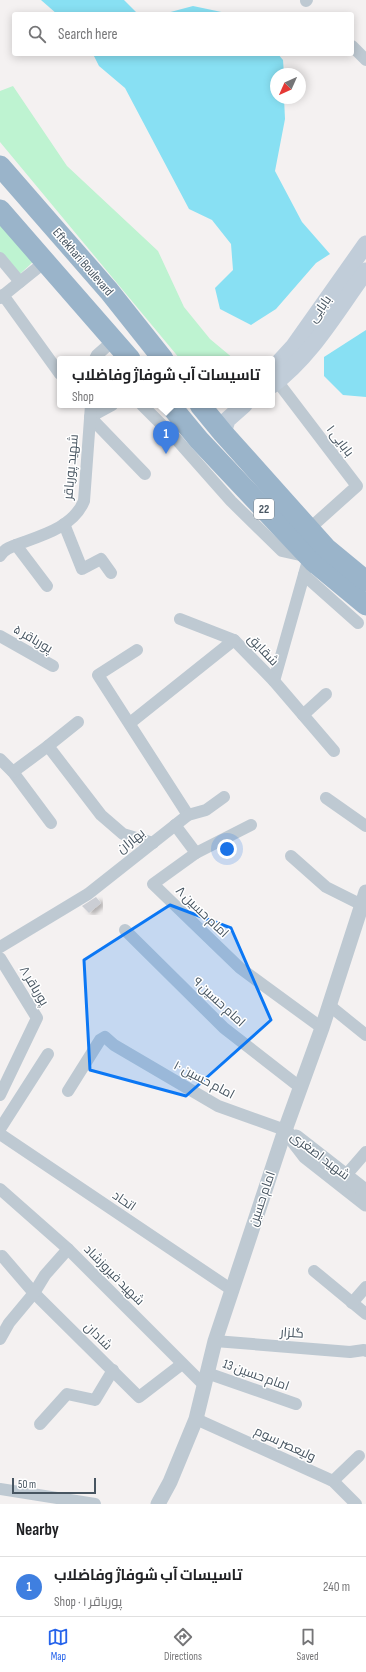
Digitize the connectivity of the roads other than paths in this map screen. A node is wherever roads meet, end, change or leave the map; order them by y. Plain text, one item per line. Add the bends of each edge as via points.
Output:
1 (354, 48) edge
2 (366, 60) edge
3 (0, 166) edge
4 (7, 177) edge
5 (2, 211) edge
6 (366, 244) edge
7 (0, 258) edge
8 (46, 261) junction
9 (366, 271) edge
10 (20, 282) junction
11 (1, 297) edge
12 (114, 340) junction
13 (96, 356) edge
14 (127, 356) edge
15 (161, 356) edge
16 (57, 370) edge
17 (275, 377) edge
18 (275, 378) edge
19 (275, 380) edge
20 (101, 408) edge
21 (145, 408) edge
22 (172, 408) edge
23 (202, 408) edge
24 (233, 408) edge
25 (90, 411) edge
26 (223, 433) junction
27 (145, 474) dead end
28 (64, 524) junction
29 (308, 529) junction
30 (16, 545) junction
31 (0, 556) edge
32 (306, 566) junction
33 (111, 573) dead end
34 (366, 581) edge
35 (47, 586) dead end
36 (362, 614) edge
37 (180, 619) dead end
38 (0, 636) edge
39 (234, 640) junction
40 (137, 650) dead end
41 (53, 666) dead end
42 (274, 682) junction
43 (326, 694) dead end
44 (303, 715) junction
45 (78, 722) dead end
46 (130, 723) junction
47 (48, 746) junction
48 (334, 751) dead end
49 (0, 759) edge
50 (13, 772) junction
51 (224, 797) dead end
52 (326, 798) dead end
53 (188, 815) junction
54 (51, 823) dead end
55 (174, 825) junction
56 (251, 825) dead end
57 (366, 826) edge
58 (153, 843) junction
59 (196, 853) junction
60 (291, 856) dead end
61 (364, 899) edge
62 (125, 930) dead end
63 (0, 947) edge
64 (0, 958) edge
65 (330, 1006) junction
66 (322, 1028) junction
67 (366, 1036) edge
68 (48, 1054) dead end
69 (301, 1088) junction
70 (68, 1091) dead end
71 (0, 1095) edge
72 (0, 1129) edge
73 (285, 1130) junction
74 (0, 1134) edge
75 (366, 1152) edge
76 (343, 1179) junction
77 (0, 1189) edge
78 (366, 1191) edge
79 (366, 1204) edge
80 (68, 1249) junction
81 (2, 1256) dead end
82 (314, 1271) dead end
83 (366, 1287) edge
84 (232, 1290) junction
85 (34, 1292) junction
86 (352, 1303) junction
87 (366, 1314) edge
88 (0, 1339) edge
89 (215, 1342) junction
90 (366, 1351) edge
91 (182, 1364) junction
92 (112, 1370) junction
93 (206, 1379) junction
94 (296, 1404) dead end
95 (196, 1419) junction
96 (40, 1424) dead end
97 (359, 1456) dead end
98 (333, 1481) junction
99 (0, 1489) edge
100 (95, 1504) edge
101 (158, 1504) edge
102 (356, 1504) edge

1 - 2 street
3 - 4 highway, Eftekhari Boulevard
4 - 15 highway, Eftekhari Boulevard via 109,292
5 - 8 highway, Eftekhari Boulevard
6 - 17 main road, بابایی
7 - 10 street
8 - 10 street
8 - 12 highway, Eftekhari Boulevard
9 - 18 main road, بابایی via 304,356
10 - 11 street
11 - 16 street
12 - 13 street
12 - 14 highway, Eftekhari Boulevard
19 - 29 street, بابایی ۱ via 357,486
20 - 25 street
21 - 32 street via 231,501 282,551
22 - 32 highway, 22
23 - 26 highway, 22
24 - 26 main road
25 - 27 street
25 - 28 street, شهید پورباقر via 84,501 80,511
26 - 29 highway, 22
28 - 30 street, شهید پورباقر
28 - 33 street via 82,569 101,559
29 - 34 highway, 22 via 326,548
30 - 31 street, شهید پورباقر
30 - 35 street
32 - 36 highway, 22
32 - 42 street, شقایق
37 - 39 street
38 - 41 street, پورباقر ۵
39 - 42 street, شقایق
39 - 46 street, شقایق
40 - 46 street via 98,676
42 - 44 street
43 - 44 street
44 - 48 street
45 - 47 street
46 - 53 street
47 - 50 street
47 - 58 street via 101,815 123,834
49 - 50 street
50 - 54 street
51 - 53 street, بهاران via 206,810
52 - 57 street
53 - 55 street, بهاران
55 - 58 street, بهاران
55 - 59 street
56 - 59 street, امام حسین ۸
58 - 63 street, بهاران via 88,894
59 - 66 street, امام حسین ۸ via 153,884 240,968
60 - 61 street via 326,887
61 - 65 street, امام حسین
62 - 69 street, امام حسین ۹ via 224,1028
64 - 71 street, پورباقر ۸ via 37,1018
65 - 66 street, امام حسین
65 - 67 street
66 - 69 street, امام حسین
68 - 72 street
69 - 73 street, امام حسین
70 - 73 street, امام حسین ۱۰ via 100,1040 105,1037 114,1045 218,1106
73 - 76 street, شهید اصغری via 305,1156
73 - 84 street, امام حسین
74 - 84 street, اتحاد
75 - 76 street
76 - 78 street, شهید اصغری
76 - 79 street, شهید اصغری
77 - 80 street, شهید فیروزشاد
80 - 85 street
80 - 91 street, شهید فیروزشاد
81 - 85 street, شادان
82 - 86 street
83 - 86 street
84 - 89 street, امام حسین
85 - 88 street via 9,1323
85 - 92 street, شادان
86 - 87 street
89 - 90 street, گلزار
89 - 93 street, امام حسین
91 - 92 street, شادان via 139,1397
91 - 93 street, شهید فیروزشاد
92 - 96 street via 95,1400 67,1394
93 - 94 street, امام حسین 13
93 - 95 street, امام حسین
95 - 98 street, ولیعصر سوم
95 - 101 street, امام حسین
97 - 98 street
98 - 102 street, ولیعصر سوم
99 - 100 street

